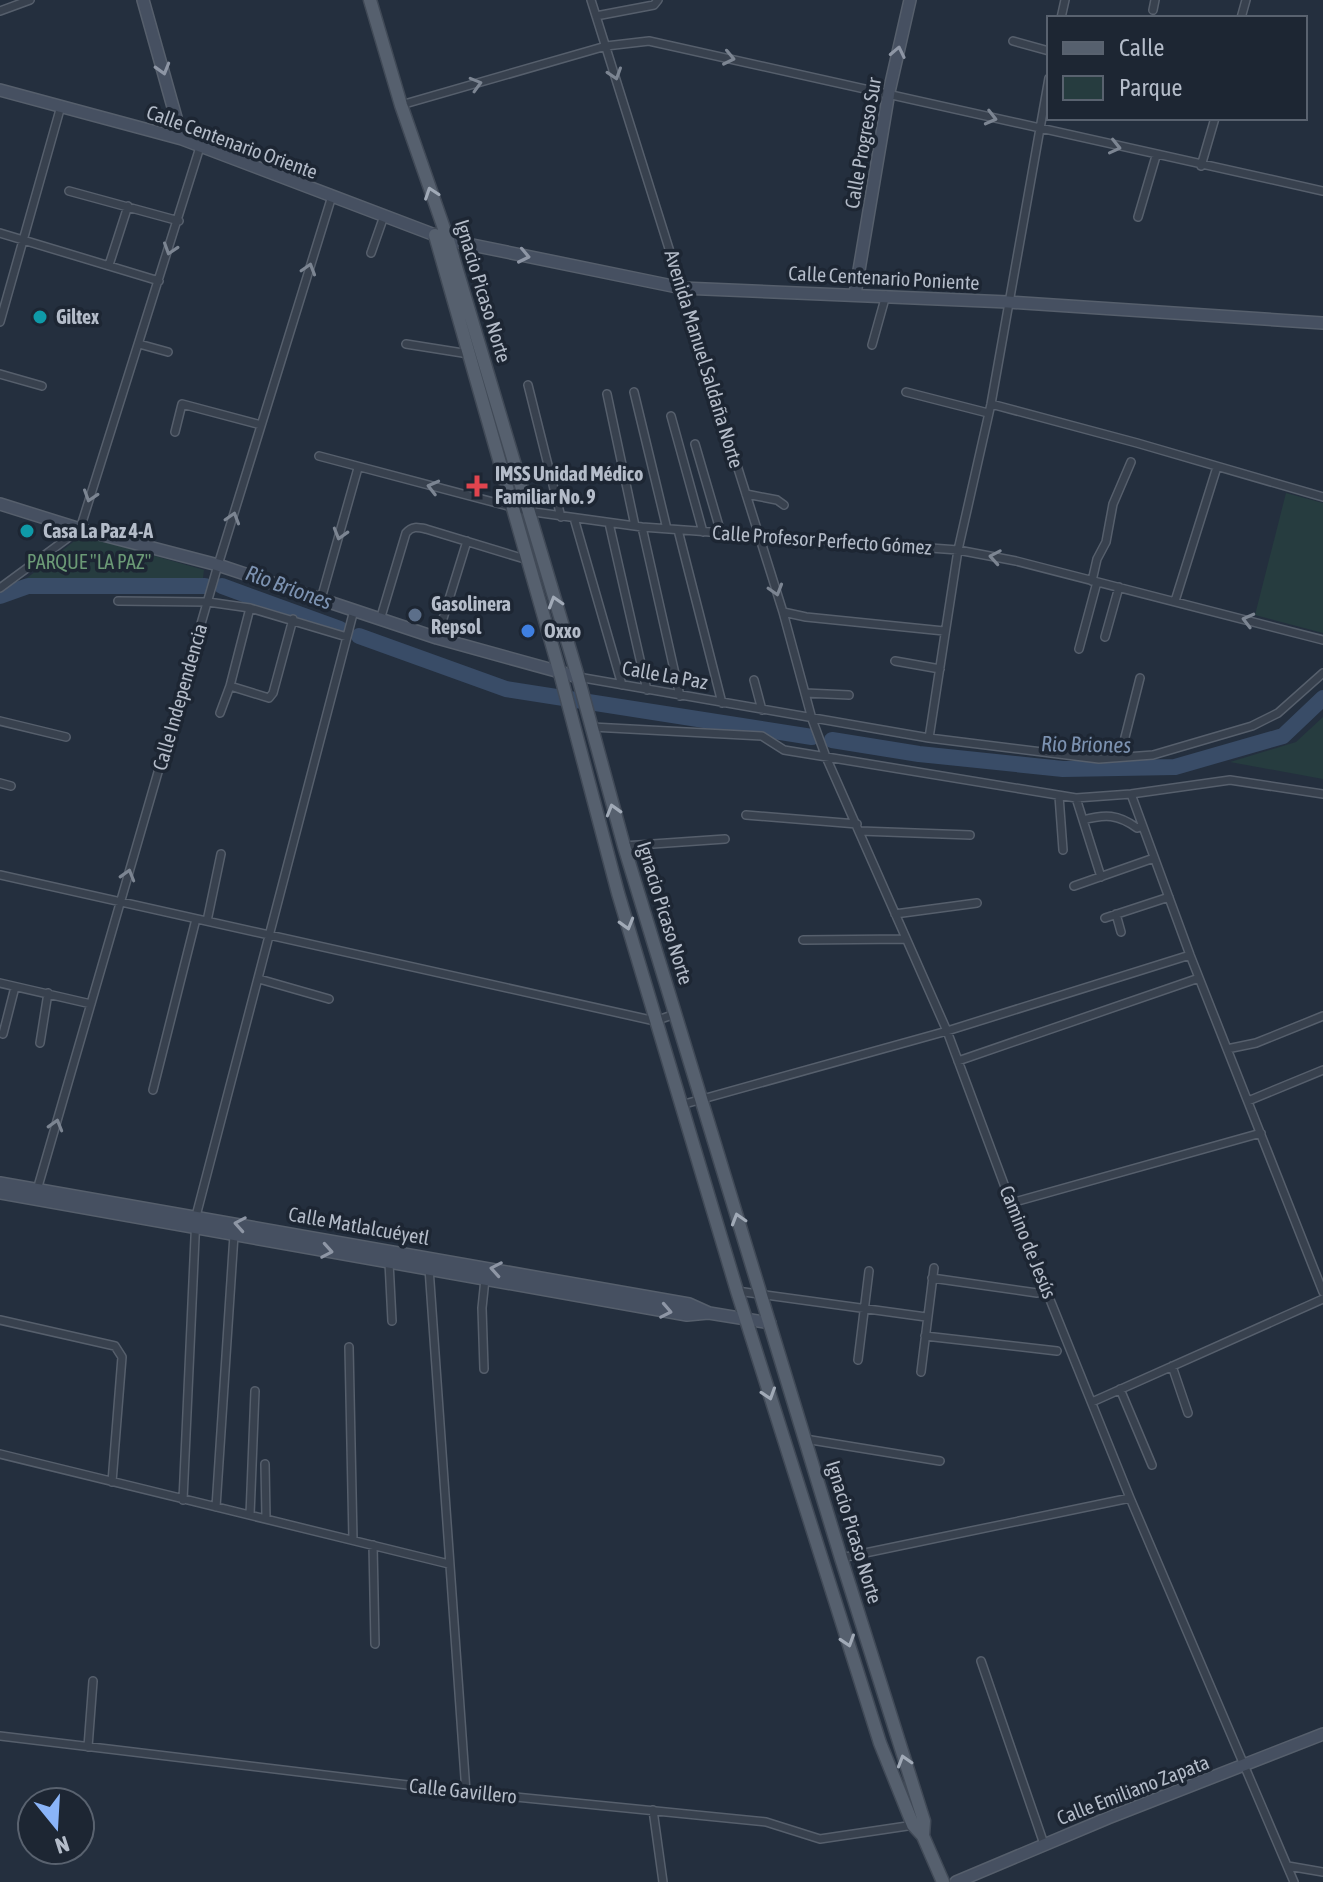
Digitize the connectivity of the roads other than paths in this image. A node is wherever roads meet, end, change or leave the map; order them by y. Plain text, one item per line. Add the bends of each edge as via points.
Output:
1 (30, 0) edge
2 (143, 0) edge
3 (370, 0) edge
4 (591, 0) edge
5 (658, 0) edge
6 (910, 0) edge
7 (1155, 0) edge
8 (646, 3) edge
9 (1153, 10) dead end
10 (0, 11) edge
11 (596, 16) junction
12 (1013, 41) dead end
13 (606, 46) junction
14 (1047, 50) edge
15 (1047, 88) edge
16 (0, 90) edge
17 (889, 92) junction
18 (401, 105) junction
19 (61, 106) junction
20 (1214, 120) edge
21 (1039, 130) junction
22 (182, 139) junction
23 (200, 147) junction
24 (1156, 156) junction
25 (1201, 166) junction
26 (69, 191) dead end
27 (1323, 191) edge
28 (332, 196) junction
29 (128, 206) junction
30 (384, 216) junction
31 (1138, 217) dead end
32 (179, 221) junction
33 (0, 233) edge
34 (435, 235) junction
35 (448, 240) junction
36 (23, 241) junction
37 (371, 253) dead end
38 (109, 265) junction
39 (159, 281) junction
40 (682, 288) junction
41 (855, 294) junction
42 (886, 295) junction
43 (1008, 302) junction
44 (0, 322) edge
45 (1323, 323) edge
46 (139, 344) junction
47 (406, 344) dead end
48 (872, 345) dead end
49 (168, 352) dead end
50 (469, 354) junction
51 (0, 374) edge
52 (528, 385) dead end
53 (42, 386) dead end
54 (634, 392) dead end
55 (906, 392) dead end
56 (607, 394) dead end
57 (991, 404) junction
58 (988, 413) junction
59 (671, 416) dead end
60 (261, 425) junction
61 (175, 432) dead end
62 (695, 444) dead end
63 (319, 456) dead end
64 (1131, 462) dead end
65 (1217, 467) junction
66 (358, 468) junction
67 (746, 494) junction
68 (1323, 497) edge
69 (0, 504) edge
70 (784, 505) dead end
71 (513, 508) junction
72 (527, 511) junction
73 (561, 517) junction
74 (574, 518) junction
75 (609, 523) junction
76 (639, 526) junction
77 (80, 529) junction
78 (667, 529) junction
79 (678, 530) junction
80 (703, 532) junction
81 (721, 533) junction
82 (759, 536) junction
83 (467, 541) junction
84 (958, 550) junction
85 (528, 560) junction
86 (218, 565) junction
87 (15, 579) junction
88 (0, 580) edge
89 (1094, 582) junction
90 (1119, 587) junction
91 (0, 588) edge
92 (321, 599) junction
93 (118, 601) dead end
94 (1175, 601) junction
95 (208, 602) junction
96 (250, 608) junction
97 (354, 610) junction
98 (783, 612) junction
99 (293, 619) junction
100 (380, 620) junction
101 (944, 631) junction
102 (347, 637) junction
103 (1105, 637) dead end
104 (437, 638) junction
105 (1323, 640) edge
106 (1079, 649) dead end
107 (895, 661) dead end
108 (940, 669) junction
109 (560, 673) junction
110 (1323, 673) edge
111 (578, 677) junction
112 (1140, 678) dead end
113 (754, 680) dead end
114 (622, 685) junction
115 (230, 686) junction
116 (647, 690) junction
117 (805, 693) junction
118 (849, 695) dead end
119 (680, 696) junction
120 (722, 703) junction
121 (762, 710) junction
122 (220, 713) dead end
123 (812, 719) junction
124 (0, 721) edge
125 (590, 722) junction
126 (66, 737) dead end
127 (929, 738) junction
128 (826, 757) junction
129 (1120, 757) junction
130 (0, 783) edge
131 (11, 786) dead end
132 (1131, 794) junction
133 (1323, 794) edge
134 (1059, 796) junction
135 (1076, 798) junction
136 (746, 815) dead end
137 (1083, 820) junction
138 (1142, 826) junction
139 (858, 828) junction
140 (970, 835) dead end
141 (725, 839) dead end
142 (624, 846) junction
143 (1063, 850) dead end
144 (221, 854) dead end
145 (1154, 858) junction
146 (0, 875) edge
147 (1101, 877) junction
148 (1074, 886) dead end
149 (1169, 897) junction
150 (120, 901) junction
151 (977, 903) dead end
152 (895, 914) junction
153 (1116, 914) junction
154 (1105, 918) dead end
155 (196, 919) junction
156 (207, 921) junction
157 (1121, 932) dead end
158 (270, 935) junction
159 (906, 939) junction
160 (803, 940) dead end
161 (1190, 955) junction
162 (1199, 978) junction
163 (259, 979) junction
164 (0, 983) edge
165 (15, 987) junction
166 (48, 993) junction
167 (329, 999) dead end
168 (91, 1004) junction
169 (675, 1014) junction
170 (1323, 1016) edge
171 (655, 1021) junction
172 (947, 1031) junction
173 (3, 1034) dead end
174 (40, 1043) dead end
175 (1227, 1049) junction
176 (958, 1061) junction
177 (1323, 1070) edge
178 (153, 1090) dead end
179 (701, 1099) junction
180 (1248, 1101) junction
181 (681, 1105) junction
182 (1261, 1133) junction
183 (0, 1183) edge
184 (0, 1193) edge
185 (36, 1195) junction
186 (1011, 1203) junction
187 (196, 1222) junction
188 (234, 1235) junction
189 (389, 1262) junction
190 (429, 1263) junction
191 (934, 1268) dead end
192 (869, 1271) dead end
193 (932, 1278) junction
194 (485, 1279) junction
195 (737, 1291) junction
196 (1323, 1292) edge
197 (1037, 1293) dead end
198 (761, 1294) junction
199 (1323, 1299) edge
200 (864, 1310) junction
201 (709, 1313) junction
202 (926, 1317) junction
203 (746, 1319) junction
204 (0, 1320) edge
205 (392, 1321) dead end
206 (770, 1323) junction
207 (925, 1336) junction
208 (349, 1347) dead end
209 (1057, 1351) dead end
210 (858, 1360) dead end
211 (1172, 1366) junction
212 (484, 1369) dead end
213 (921, 1372) dead end
214 (1120, 1389) junction
215 (255, 1391) dead end
216 (1092, 1402) junction
217 (1188, 1413) dead end
218 (805, 1439) junction
219 (0, 1454) edge
220 (940, 1461) dead end
221 (265, 1464) dead end
222 (1152, 1465) dead end
223 (112, 1482) junction
224 (1130, 1498) junction
225 (183, 1500) junction
226 (216, 1507) junction
227 (250, 1515) junction
228 (266, 1518) junction
229 (353, 1540) junction
230 (373, 1545) junction
231 (841, 1558) junction
232 (449, 1564) junction
233 (375, 1644) dead end
234 (981, 1661) dead end
235 (93, 1681) dead end
236 (1323, 1734) edge
237 (0, 1736) edge
238 (88, 1747) junction
239 (1246, 1765) junction
240 (466, 1792) junction
241 (653, 1810) junction
242 (918, 1823) junction
243 (1044, 1844) junction
244 (1288, 1866) junction
245 (1323, 1872) edge
246 (663, 1882) edge
247 (943, 1882) edge
248 (956, 1882) edge
249 (1294, 1882) edge

1 - 10 street
2 -> 22 main road
3 - 18 main road, Ignacio Picaso Norte
4 - 11 street, Avenida Manuel Saldaña Norte
5 - 8 street
17 -> 6 main road, Calle Progreso Sur
7 - 9 street
8 - 11 street
11 - 13 street, Avenida Manuel Saldaña Norte
12 - 14 street
13 -> 17 street via 649,41
18 -> 13 street
13 -> 40 street, Avenida Manuel Saldaña Norte
15 - 21 street
16 - 19 main road, Calle Centenario Oriente
17 -> 21 street
17 - 41 main road, Calle Progreso Sur
35 -> 18 main road, Ignacio Picaso Norte
19 - 22 main road, Calle Centenario Oriente
19 - 36 street
20 - 25 street
21 -> 24 street
21 - 43 street
22 - 23 main road, Calle Centenario Oriente
23 - 28 main road, Calle Centenario Oriente
23 - 32 street
24 - 25 street
24 - 31 street
25 - 27 street
26 - 29 street
28 - 30 main road, Calle Centenario Oriente
60 -> 28 street, Calle Independencia
29 - 32 street
29 - 38 street
30 - 34 main road, Calle Centenario Oriente
30 - 37 street
32 -> 39 street
33 - 36 street
34 - 35 main road, Calle Centenario Oriente
34 - 50 main road, Ignacio Picaso Norte
35 -> 40 main road, Calle Centenario Poniente
35 - 72 main road, Ignacio Picaso Norte
36 - 38 street
36 - 44 street
38 - 39 street
39 - 46 street
40 - 41 main road, Calle Centenario Poniente
40 - 67 street, Avenida Manuel Saldaña Norte
41 - 42 main road, Calle Centenario Poniente
42 - 43 main road, Calle Centenario Poniente
42 - 48 street
43 - 45 main road, Calle Centenario Poniente
43 - 57 street
46 - 49 street
46 -> 77 street
47 - 50 street
50 - 71 main road, Ignacio Picaso Norte
51 - 53 street
52 - 73 street
54 - 78 street
55 - 58 street
56 - 76 street
57 - 58 street
57 - 65 street
58 - 84 street
59 - 80 street
60 - 61 street via 182,404
86 -> 60 street, Calle Independencia
62 - 81 street
63 - 66 street, Calle Profesor Perfecto Gómez
64 - 89 street via 1113,504
65 - 68 street
65 - 94 street
71 -> 66 street, Calle Profesor Perfecto Gómez
66 -> 92 street
67 - 70 street
67 - 82 street, Avenida Manuel Saldaña Norte
69 - 77 main road, Calle La Paz
71 - 72 street, Calle Profesor Perfecto Gómez
71 - 85 main road, Ignacio Picaso Norte
72 - 73 street, Calle Profesor Perfecto Gómez
111 -> 72 main road, Ignacio Picaso Norte
73 - 74 street, Calle Profesor Perfecto Gómez
74 - 75 street, Calle Profesor Perfecto Gómez
74 - 114 street
75 - 76 street, Calle Profesor Perfecto Gómez
75 - 116 street
76 - 78 street, Calle Profesor Perfecto Gómez
76 - 119 street
77 - 86 main road, Calle La Paz
77 - 87 street
78 - 79 street, Calle Profesor Perfecto Gómez
79 - 80 street, Calle Profesor Perfecto Gómez
79 - 120 street
80 - 81 street, Calle Profesor Perfecto Gómez
81 - 82 street, Calle Profesor Perfecto Gómez
82 - 84 street, Calle Profesor Perfecto Gómez
82 -> 98 street, Avenida Manuel Saldaña Norte
83 - 85 street
83 - 100 street via 410,529
83 - 104 street
89 -> 84 street, Calle Profesor Perfecto Gómez
84 - 101 street
85 - 109 main road, Ignacio Picaso Norte
86 - 92 main road, Calle La Paz
86 - 95 street, Calle Independencia
87 - 88 street
87 - 91 street
89 - 90 street, Calle Profesor Perfecto Gómez
89 - 106 street
90 - 94 street, Calle Profesor Perfecto Gómez
90 - 103 street
92 - 97 main road, Calle La Paz
93 - 95 street
105 -> 94 street, Calle Profesor Perfecto Gómez
95 - 96 street
150 -> 95 street, Calle Independencia
96 - 99 street
96 - 115 street
97 - 100 main road, Calle La Paz
97 - 102 street
98 - 101 street
98 - 117 street, Avenida Manuel Saldaña Norte
99 - 102 street
99 - 115 street via 269,698
100 - 104 main road, Calle La Paz
101 - 108 street
102 - 158 street
104 - 109 main road, Calle La Paz
107 - 108 street
108 - 127 street
109 - 111 main road, Calle La Paz
109 -> 171 main road, Ignacio Picaso Norte
110 - 129 street, Calle La Paz via 1278,713 1252,726 1153,755
111 - 114 street, Calle La Paz
111 - 125 main road, Ignacio Picaso Norte
112 - 129 street
113 - 121 street
114 - 116 street, Calle La Paz
115 - 122 street
116 - 119 street, Calle La Paz
117 - 118 street
117 - 123 street, Avenida Manuel Saldaña Norte
119 - 120 street, Calle La Paz
120 - 121 street, Calle La Paz
121 - 123 street, Calle La Paz
123 - 127 street, Calle La Paz
123 - 128 street, Camino de Jesús
124 - 126 street
125 - 128 street via 762,736 784,750
142 -> 125 main road, Ignacio Picaso Norte
127 - 129 street, Calle La Paz via 1099,759
128 - 134 street
128 - 139 street, Camino de Jesús
130 - 131 street
132 - 133 street via 1230,780
132 - 135 street
132 - 138 street
134 - 135 street
134 - 143 street
135 - 137 street
136 - 139 street
137 - 138 street via 1112,815
137 - 147 street
138 - 145 street
139 - 140 street
139 - 152 street, Camino de Jesús
141 - 142 street
142 - 169 main road, Ignacio Picaso Norte
144 - 156 street
145 - 147 street
145 - 149 street
146 - 150 street
147 - 148 street
149 - 153 street
149 - 161 street
150 - 155 street
150 - 168 street, Calle Independencia
151 - 152 street
152 - 159 street, Camino de Jesús
153 - 154 street
153 - 157 street
155 - 156 street
155 - 178 street
156 - 158 street
158 - 163 street
158 - 171 street
159 - 160 street
159 - 172 street, Camino de Jesús
161 - 162 street
161 - 172 street
162 - 175 street
162 - 176 street
163 - 167 street
163 - 187 street
164 - 165 street
165 - 166 street
165 - 173 street
166 - 168 street
166 - 174 street
185 -> 168 street, Calle Independencia
169 - 171 street
169 - 179 main road, Ignacio Picaso Norte
170 - 175 street
171 - 181 main road, Ignacio Picaso Norte
172 - 176 street, Camino de Jesús
172 - 179 street
175 - 180 street
176 - 186 street, Camino de Jesús
177 - 180 street
179 - 181 street
198 -> 179 main road, Ignacio Picaso Norte
180 - 182 street
181 - 195 main road, Ignacio Picaso Norte
182 - 186 street
182 - 196 street
183 - 185 main road, Calle Matlalcuéyetl
184 - 185 main road, Calle Matlalcuéyetl
185 - 187 main road, Calle Matlalcuéyetl
186 - 216 street, Camino de Jesús
187 - 188 main road, Calle Matlalcuéyetl
190 -> 187 main road, Calle Matlalcuéyetl
187 - 225 street
188 -> 189 main road, Calle Matlalcuéyetl
188 - 226 street
189 - 190 main road, Calle Matlalcuéyetl
189 - 205 street
190 - 194 main road, Calle Matlalcuéyetl
201 -> 190 main road, Calle Matlalcuéyetl via 689,1304
190 - 232 street
191 - 193 street
192 - 200 street
193 - 197 street
193 - 202 street
194 -> 201 main road, Calle Matlalcuéyetl via 687,1315
194 - 212 street
195 - 198 street
195 - 203 main road, Ignacio Picaso Norte
198 - 200 street
198 - 206 main road, Ignacio Picaso Norte
199 - 211 street
200 - 202 street
200 - 210 street
201 - 203 main road, Calle Matlalcuéyetl
202 - 207 street
203 - 206 main road, Calle Matlalcuéyetl
203 -> 242 main road, Ignacio Picaso Norte via 880,1743
204 - 223 street via 115,1346 120,1352
206 - 218 main road, Ignacio Picaso Norte
207 - 209 street
207 - 213 street
208 - 229 street
211 - 214 street
211 - 217 street
214 - 216 street
214 - 222 street
215 - 227 street
216 - 224 street, Camino de Jesús
218 - 220 street
218 - 231 main road, Ignacio Picaso Norte
219 - 223 street
221 - 228 street
223 - 225 street
224 - 231 street
224 - 239 street, Camino de Jesús
225 - 226 street
226 - 227 street
227 - 228 street
228 - 229 street
229 - 230 street
230 - 232 street
230 - 233 street
242 -> 231 main road, Ignacio Picaso Norte
232 - 240 street
234 - 243 street
235 - 238 street
236 - 239 main road, Calle Emiliano Zapata
237 - 238 street, Calle Gavillero
238 - 240 street, Calle Gavillero
239 - 243 main road, Calle Emiliano Zapata
239 - 244 street, Camino de Jesús
240 - 241 street, Calle Gavillero
241 - 242 street, Calle Gavillero via 766,1822 820,1839
241 - 246 street
242 - 247 main road, Ignacio Picaso Norte
243 - 248 main road, Calle Emiliano Zapata
244 - 245 street
244 - 249 street, Camino de Jesús

